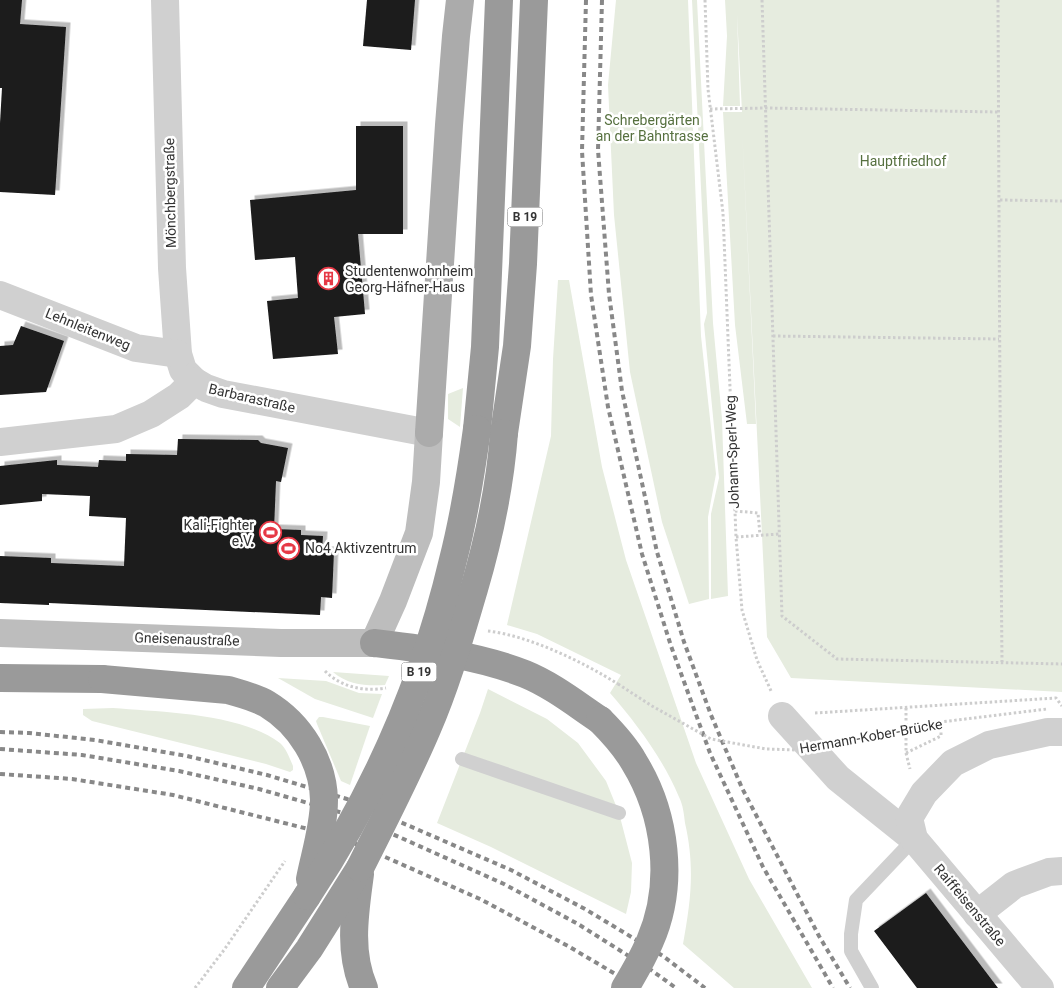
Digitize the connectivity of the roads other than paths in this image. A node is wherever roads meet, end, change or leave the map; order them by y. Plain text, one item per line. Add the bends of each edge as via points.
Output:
1 (165, 0) edge
2 (460, 0) edge
3 (498, 0) edge
4 (534, 0) edge
5 (0, 294) edge
6 (178, 354) junction
7 (194, 381) junction
8 (429, 433) junction
9 (0, 442) edge
10 (0, 633) edge
11 (374, 643) junction
12 (0, 678) edge
13 (782, 716) road end
14 (1062, 732) edge
15 (462, 759) dead end
16 (619, 813) dead end
17 (912, 828) junction
18 (360, 868) junction
19 (1062, 871) edge
20 (307, 896) junction
21 (977, 914) junction
22 (246, 988) edge
23 (280, 988) edge
24 (364, 988) edge
25 (625, 988) edge
26 (872, 988) edge
27 (1040, 988) edge

1 - 6 street, Mönchbergstraße via 172,268
2 - 8 main road
3 - 20 highway, B 19, bridge via 485,347 467,496 436,625 413,688 359,810
4 - 18 highway, B 19, bridge via 523,264 502,469 488,540 450,669 428,728
5 - 6 street, Lehnleitenweg via 136,348
6 - 7 street, Mönchbergstraße via 183,370
7 - 8 street, Barbarastraße via 223,394
7 - 9 street, Barbarastraße via 179,396 151,414 116,429
8 - 11 street via 419,533
10 - 11 street, Gneisenaustraße
11 - 25 highway, bridge via 470,658 525,675 564,695 600,720 634,761 656,809 662,834 663,887 654,931
12 - 20 highway, B 19, bridge via 102,679 228,690 267,704 298,732 314,757 322,782 322,817
13 - 17 street via 838,778
14 - 17 street via 989,745 953,763 924,793
15 - 16 lane
17 - 21 street, Raiffeisenstraße
17 - 26 lane via 856,900 851,951
18 - 23 highway, B 19
18 - 24 highway via 354,939 355,959
19 - 21 street via 1049,872 1014,885
20 - 22 highway, B 19
21 - 27 street, Raiffeisenstraße

